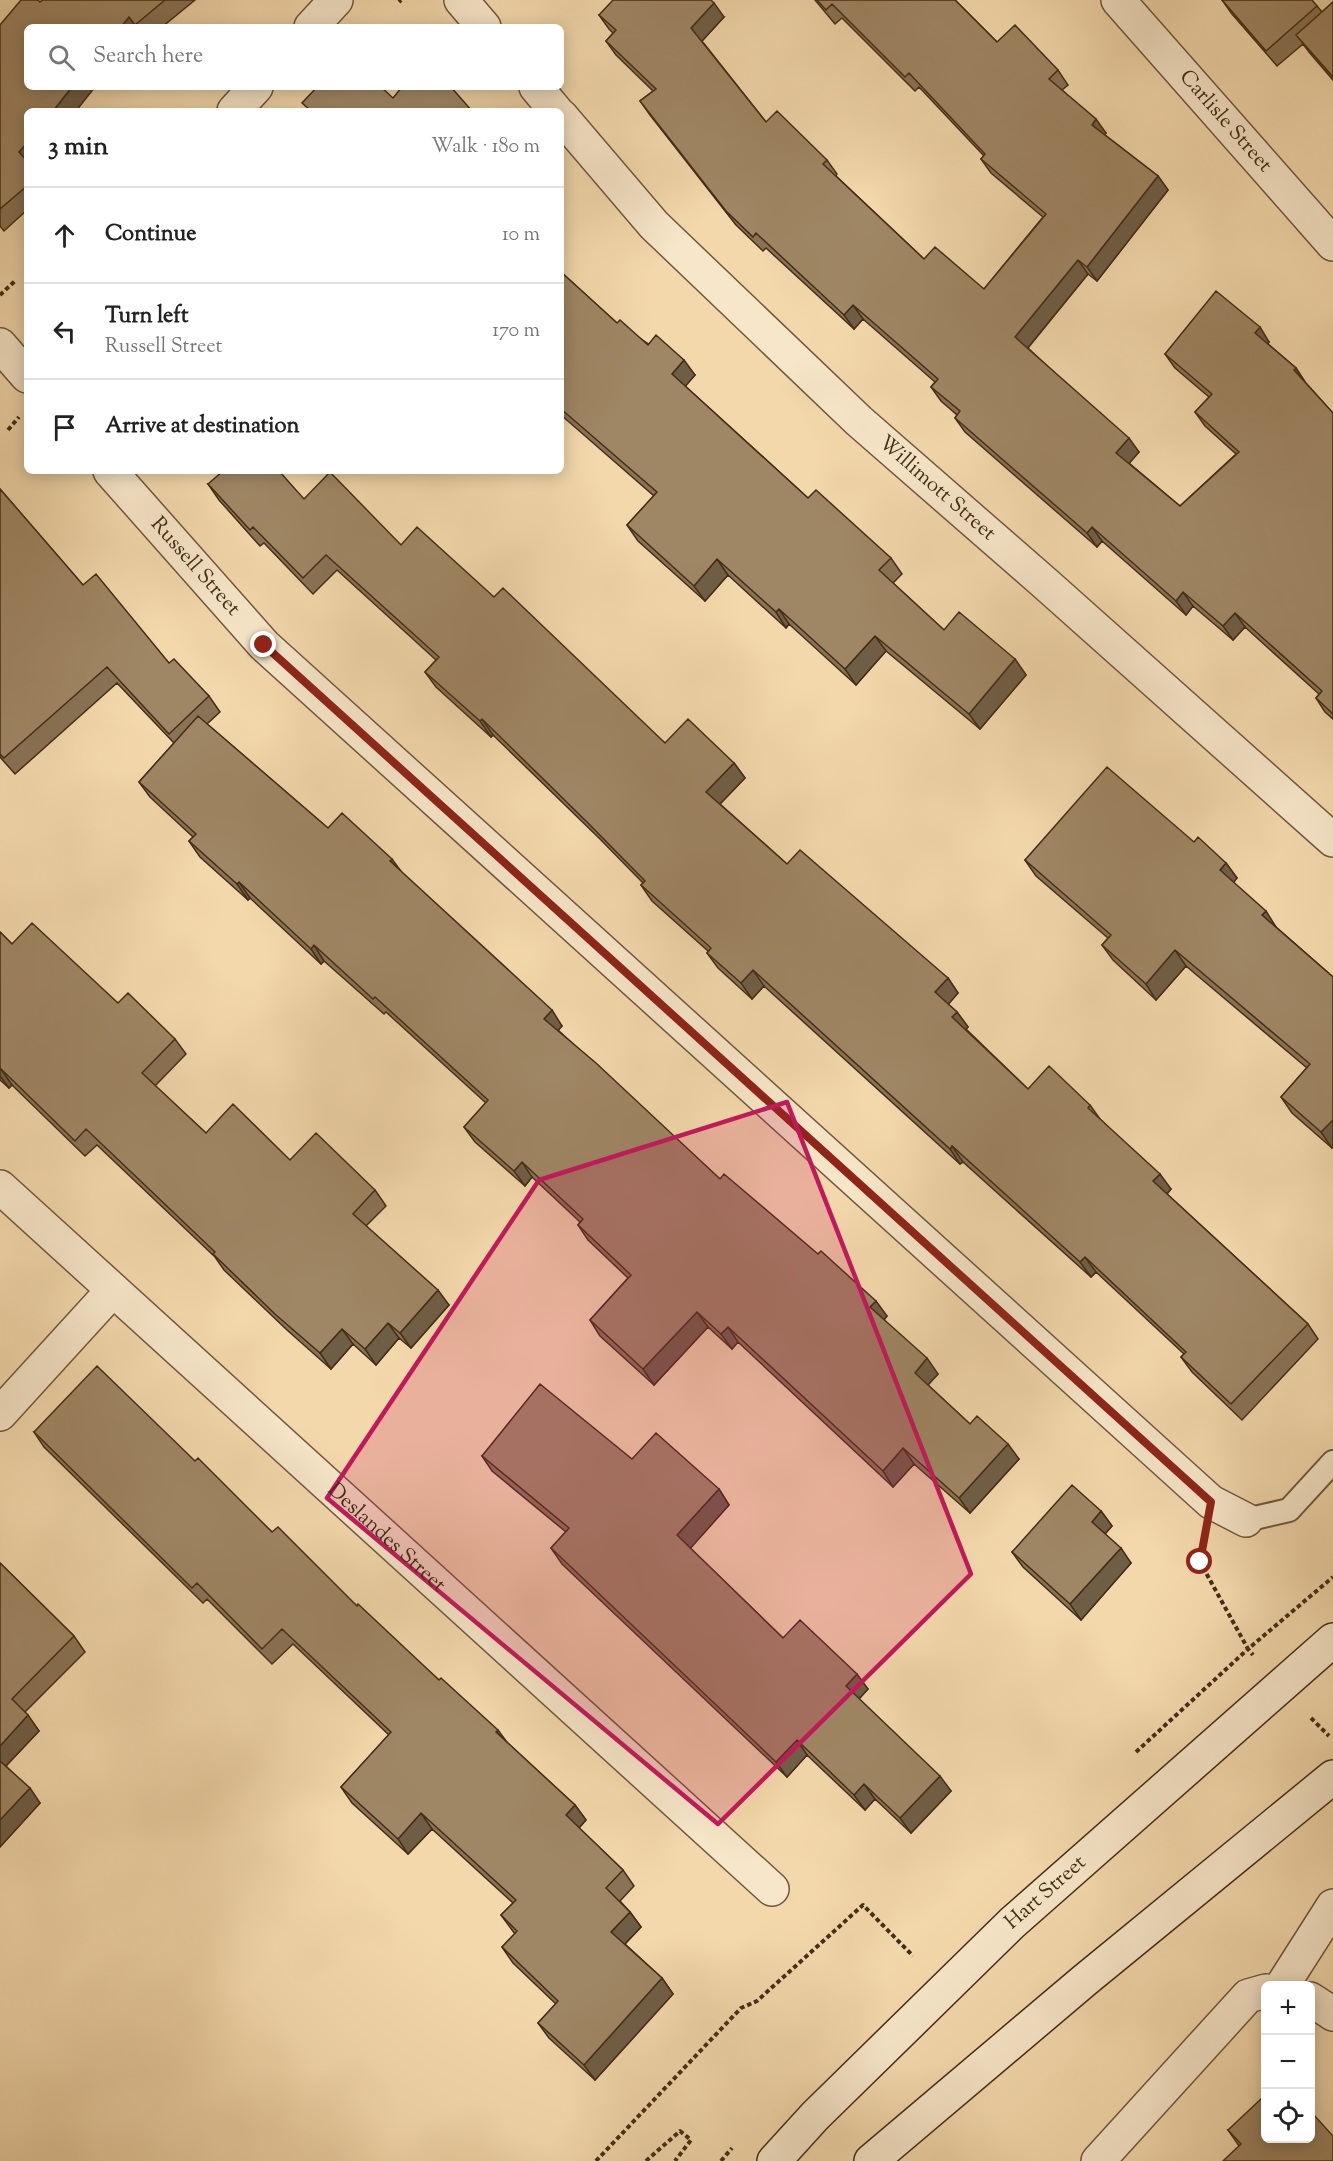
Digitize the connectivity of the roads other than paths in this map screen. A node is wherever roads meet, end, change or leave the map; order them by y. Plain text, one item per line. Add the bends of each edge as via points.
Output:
1 (336, 0) edge
2 (461, 0) edge
3 (1126, 3) edge
4 (314, 24) edge
5 (481, 24) edge
6 (253, 90) edge
7 (538, 90) edge
8 (237, 108) edge
9 (554, 108) edge
10 (564, 120) edge
11 (1333, 244) edge
12 (113, 474) edge
13 (1333, 840) edge
14 (0, 1187) edge
15 (113, 1290) junction
16 (0, 1414) edge
17 (1333, 1462) edge
18 (1246, 1520) joint
19 (1333, 1640) edge
20 (1333, 1778) edge
21 (772, 1889) dead end
22 (1333, 1906) edge
23 (1285, 1981) edge
24 (1261, 1992) edge
25 (1315, 2002) edge
26 (1333, 2014) edge
27 (774, 2161) edge
28 (871, 2161) edge
29 (1098, 2161) edge

1 - 4 street
2 - 5 street
3 - 11 street, Carlisle Street
6 - 8 street
7 - 9 street
10 - 13 street, Willimott Street via 654,225 859,421
12 - 18 street, Russell Street via 264,645 1211,1502
14 - 15 street, Deslandes Street
15 - 16 street
15 - 21 street, Deslandes Street
17 - 18 lane via 1289,1510
19 - 27 street, Hart Street via 1012,1923
20 - 28 street
22 - 23 street
24 - 29 street via 1248,1996
25 - 26 street

